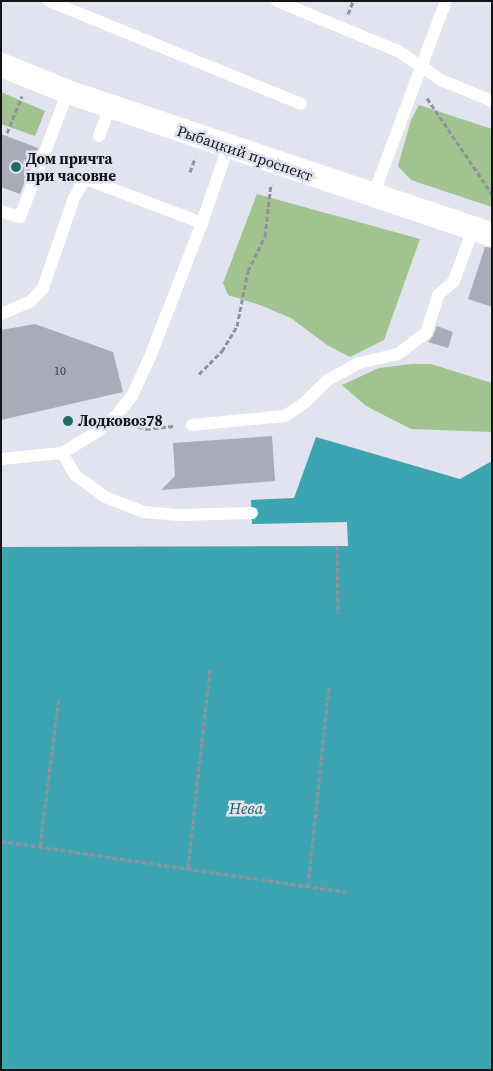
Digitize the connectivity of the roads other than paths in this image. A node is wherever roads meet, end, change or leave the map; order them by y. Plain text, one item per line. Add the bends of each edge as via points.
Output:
1 (49, 1) edge
2 (277, 1) edge
3 (446, 1) edge
4 (1, 65) edge
5 (421, 67) junction
6 (68, 92) junction
7 (492, 100) edge
8 (301, 104) dead end
9 (110, 106) junction
10 (99, 136) dead end
11 (228, 147) junction
12 (373, 196) junction
13 (1, 211) edge
14 (202, 223) junction
15 (482, 232) edge
16 (1, 314) edge
17 (192, 425) road end
18 (62, 453) junction
19 (1, 460) edge
20 (252, 513) dead end

1 - 8 lane
2 - 5 lane via 398,51
3 - 5 lane
4 - 6 street, Рыбацкий проспект
5 - 7 lane via 441,80
5 - 12 lane
6 - 9 street, Рыбацкий проспект
6 - 13 lane via 20,217
9 - 10 lane
9 - 11 street, Рыбацкий проспект
11 - 12 street, Рыбацкий проспект
11 - 14 lane
12 - 15 street, Рыбацкий проспект
14 - 16 lane via 84,181 74,198 43,288 31,301
14 - 18 lane via 137,387 114,417 94,434
15 - 17 lane via 454,282 438,295 426,333 398,354 359,363 328,380 285,416
18 - 19 lane
18 - 20 lane via 75,475 105,497 144,512 179,515

